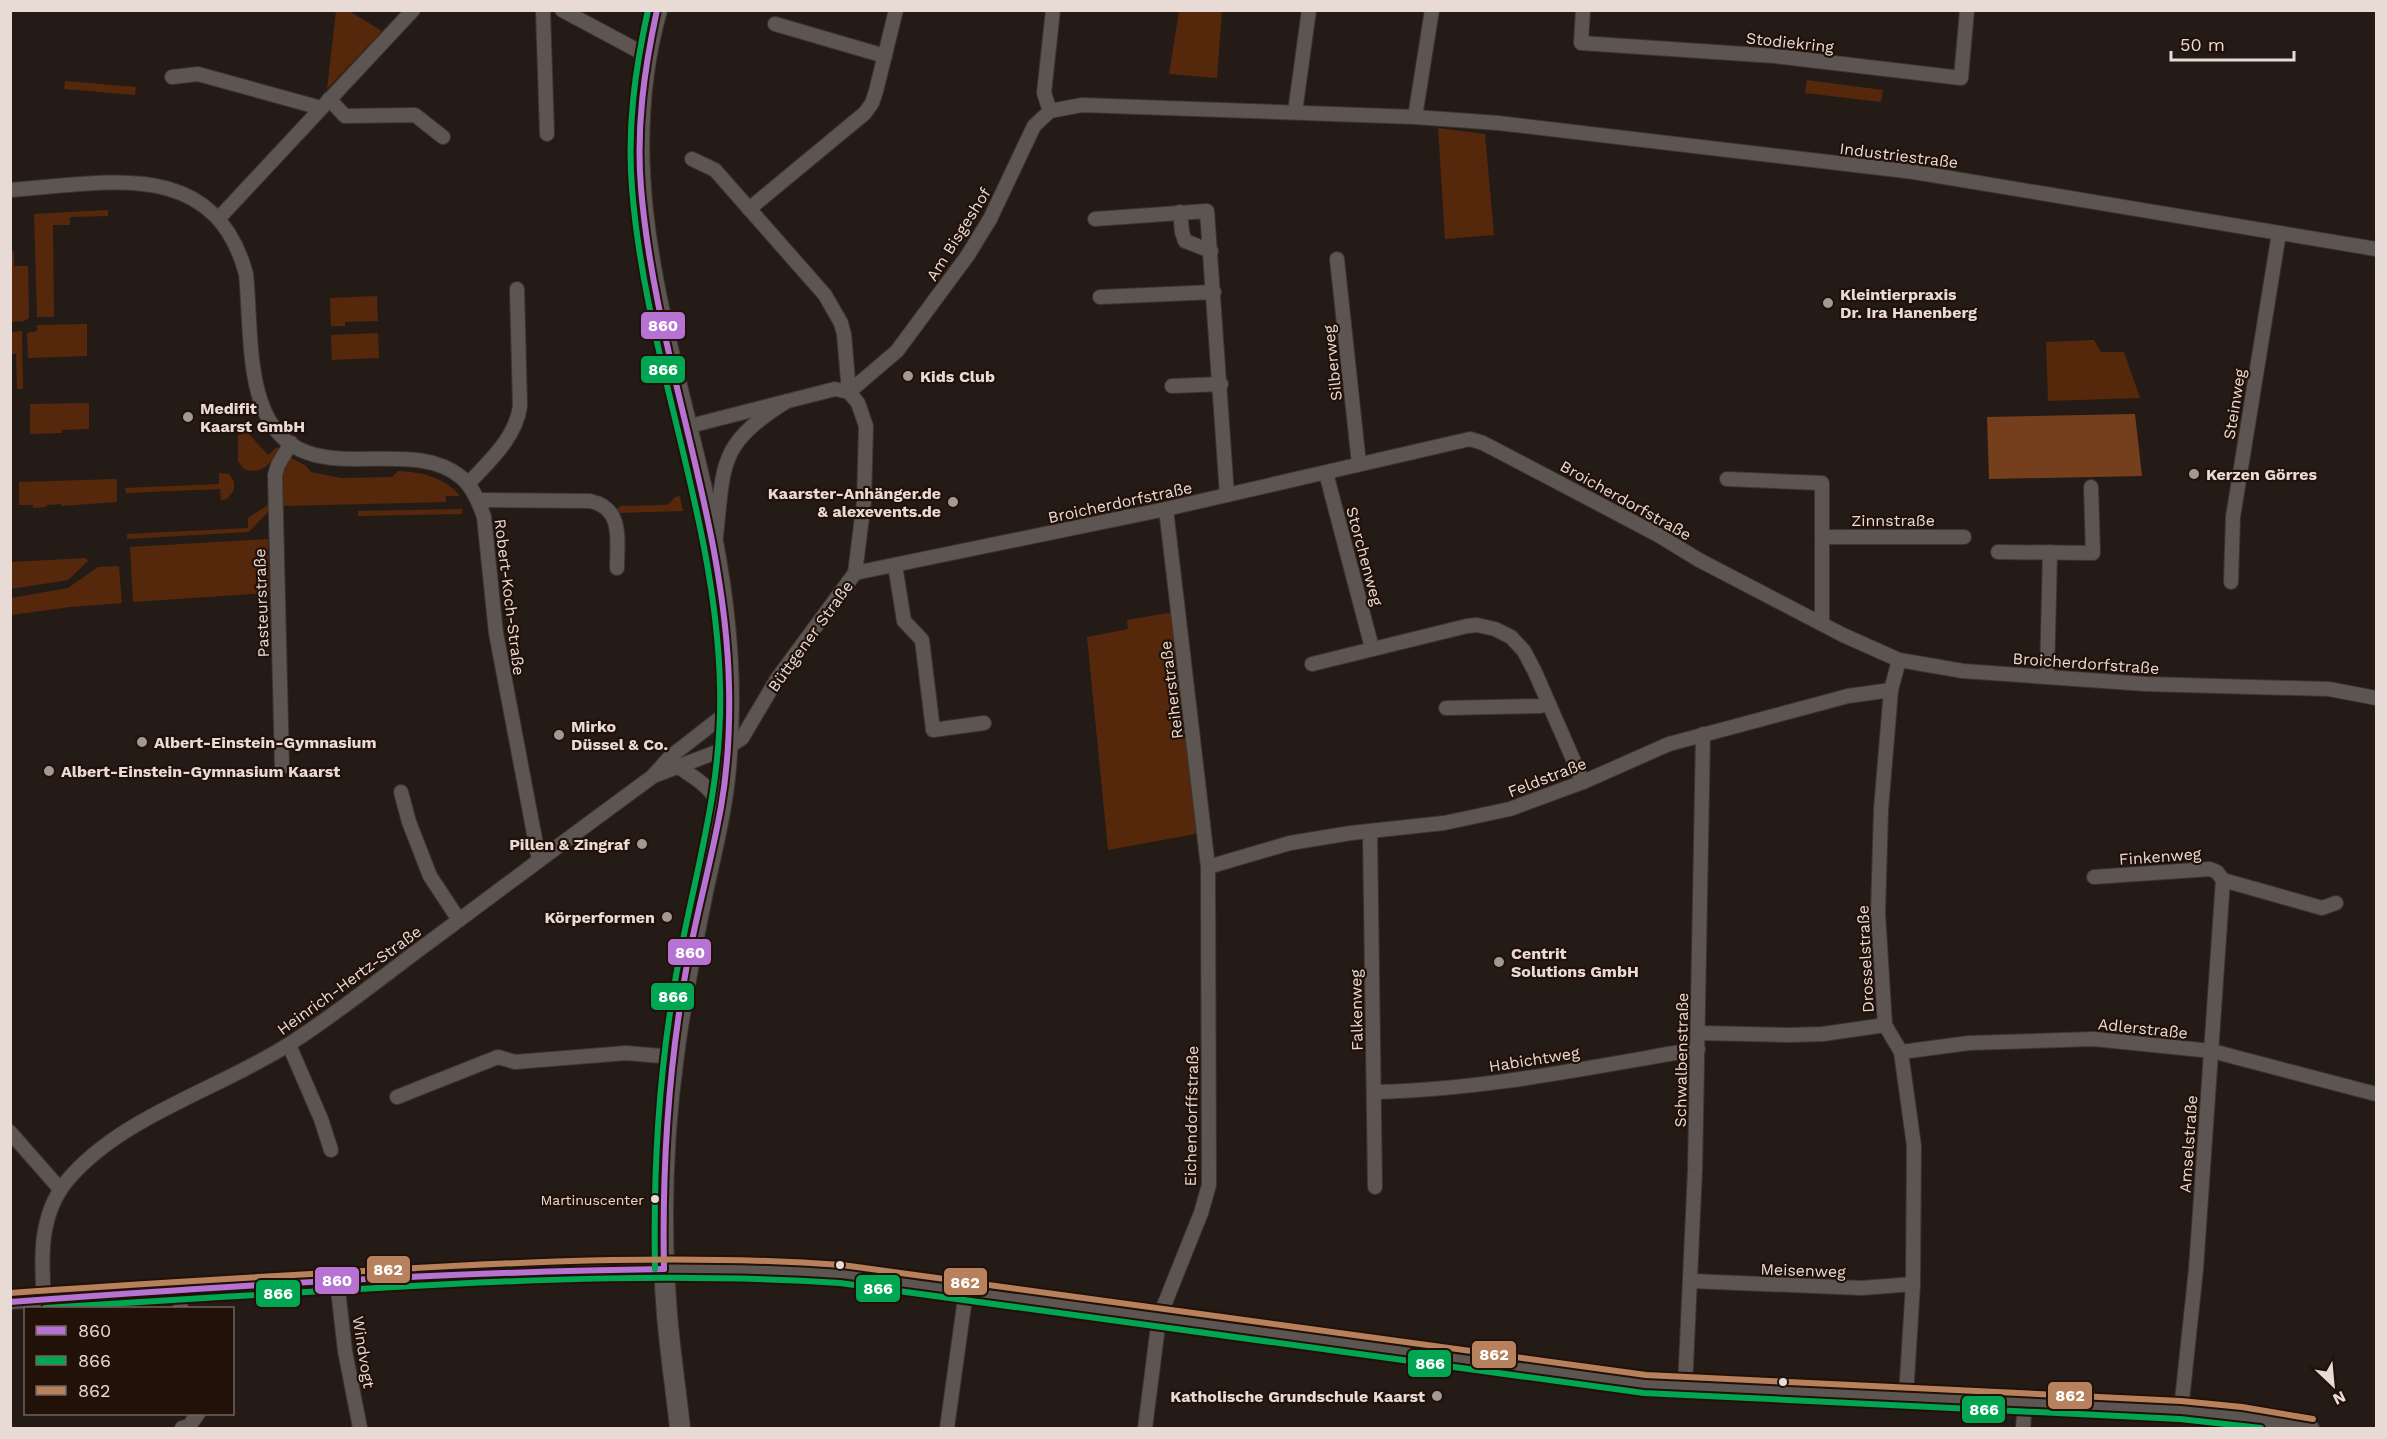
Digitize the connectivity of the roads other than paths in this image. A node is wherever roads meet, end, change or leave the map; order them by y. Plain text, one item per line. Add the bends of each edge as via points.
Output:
1 (413, 10) edge
2 (543, 10) edge
3 (562, 10) edge
4 (657, 10) edge
5 (896, 10) edge
6 (1053, 10) edge
7 (1309, 10) edge
8 (1432, 10) edge
9 (1583, 10) edge
10 (1967, 10) edge
11 (775, 24) dead end
12 (646, 55) junction
13 (885, 56) junction
14 (172, 77) dead end
15 (325, 104) junction
16 (1050, 111) junction
17 (1295, 112) junction
18 (1415, 117) junction
19 (547, 134) dead end
20 (443, 136) dead end
21 (692, 159) dead end
22 (10, 190) edge
23 (749, 209) junction
24 (1180, 213) junction
25 (219, 218) junction
26 (1095, 219) dead end
27 (2279, 232) junction
28 (2376, 249) edge
29 (1211, 251) junction
30 (1337, 259) dead end
31 (518, 289) dead end
32 (1214, 292) junction
33 (1100, 297) dead end
34 (1221, 384) junction
35 (1172, 386) dead end
36 (849, 392) junction
37 (787, 401) junction
38 (686, 427) junction
39 (291, 443) junction
40 (1359, 464) junction
41 (1326, 473) junction
42 (1727, 479) dead end
43 (468, 484) junction
44 (2091, 487) dead end
45 (1227, 495) junction
46 (478, 500) junction
47 (1166, 509) junction
48 (1822, 537) junction
49 (1964, 537) dead end
50 (715, 550) junction
51 (1998, 552) dead end
52 (2049, 552) junction
53 (895, 566) junction
54 (617, 568) dead end
55 (855, 573) junction
56 (2231, 582) dead end
57 (1822, 623) junction
58 (1372, 648) junction
59 (1899, 660) junction
60 (1312, 664) dead end
61 (2047, 676) junction
62 (1891, 690) junction
63 (2376, 698) edge
64 (1549, 704) junction
65 (1446, 708) dead end
66 (729, 711) junction
67 (984, 723) dead end
68 (1703, 734) junction
69 (727, 748) junction
70 (677, 766) junction
71 (282, 767) dead end
72 (652, 777) junction
73 (1583, 782) junction
74 (401, 792) dead end
75 (721, 806) junction
76 (1370, 832) junction
77 (539, 860) junction
78 (1208, 867) junction
79 (2094, 878) dead end
80 (2223, 880) junction
81 (2336, 903) dead end
82 (459, 920) junction
83 (1885, 1025) junction
84 (1698, 1034) junction
85 (289, 1045) junction
86 (1698, 1049) junction
87 (2212, 1051) junction
88 (1901, 1052) junction
89 (673, 1057) junction
90 (1374, 1092) junction
91 (2376, 1094) edge
92 (397, 1097) dead end
93 (10, 1132) edge
94 (330, 1150) dead end
95 (1375, 1187) dead end
96 (60, 1189) junction
97 (664, 1269) junction
98 (337, 1281) junction
99 (1691, 1281) junction
100 (1913, 1284) junction
101 (178, 1290) junction
102 (966, 1292) junction
103 (44, 1299) junction
104 (10, 1302) edge
105 (181, 1307) edge
106 (1159, 1318) junction
107 (1685, 1387) junction
108 (1906, 1396) junction
109 (2025, 1402) junction
110 (2181, 1410) junction
111 (196, 1415) edge
112 (186, 1428) edge
113 (360, 1428) edge
114 (680, 1428) edge
115 (947, 1428) edge
116 (1145, 1428) edge
117 (2023, 1428) edge
118 (2312, 1428) edge

1 - 15 street
2 - 19 street
3 - 12 street
4 - 12 main road
5 - 13 street
6 - 16 street via 1044,93
7 - 17 street
8 - 18 street
9 - 10 street, Stodiekring via 1581,44 1775,56 1961,78
11 - 13 street
12 - 38 main road via 639,109 641,203 651,273
13 - 23 street via 872,103 865,113
14 - 15 street via 198,74
15 - 20 street via 345,116 416,116
15 - 25 street
16 - 17 street via 1082,105
16 - 36 street, Am Bisgeshof via 1034,126 990,219 944,290 897,351
17 - 18 street
18 - 27 street, Industriestraße via 1498,123 1914,172
21 - 23 street, Büttgener Straße via 715,170
22 - 25 street, Robert-Koch-Straße via 112,182 148,184 190,197
23 - 36 street, Büttgener Straße via 825,295 836,313 844,334
24 - 26 street
24 - 29 street via 1185,241
24 - 29 street via 1208,211
25 - 39 street, Robert-Koch-Straße via 237,246 246,274 260,401 276,429
27 - 28 street, Industriestraße
27 - 56 street, Steinweg via 2233,517
29 - 32 street
30 - 40 street, Silberweg
31 - 43 street via 519,419 504,444
32 - 33 street
32 - 34 street
34 - 35 street
34 - 45 street
36 - 37 street via 835,389
36 - 55 street, Büttgener Straße via 863,414 866,437 864,501
37 - 38 street
37 - 50 street via 747,429 730,452 723,470
38 - 50 main road
39 - 43 street, Robert-Koch-Straße via 307,453 330,458 431,463 452,471
39 - 71 street, Pasteurstraße via 274,475
40 - 41 street, Broicherdorfstraße
40 - 57 street, Broicherdorfstraße via 1462,439 1476,440
41 - 45 street, Broicherdorfstraße
41 - 58 street, Storchenweg
42 - 48 street via 1822,483
43 - 46 street, Robert-Koch-Straße
44 - 52 street via 2093,553
45 - 47 street, Broicherdorfstraße
46 - 54 street via 591,501 602,505 618,526
46 - 77 street, Robert-Koch-Straße via 487,534 504,681
47 - 53 street, Broicherdorfstraße
47 - 78 street, Reiherstraße
48 - 49 street, Zinnstraße
48 - 57 street
50 - 66 main road via 727,649
51 - 52 street
52 - 61 street
53 - 55 street, Broicherdorfstraße
53 - 67 street via 904,621 922,640 933,730
55 - 69 street, Büttgener Straße via 777,679 742,738
57 - 59 street, Broicherdorfstraße
58 - 60 street
58 - 64 street via 1467,626 1486,626 1519,644
59 - 61 street, Broicherdorfstraße via 1963,671
59 - 62 street, Drosselstraße
61 - 63 street, Broicherdorfstraße via 2146,684 2329,689
62 - 68 street, Feldstraße via 1848,696
62 - 83 street, Drosselstraße via 1878,913
64 - 65 street
64 - 73 street
66 - 69 main road
66 - 72 street, Heinrich-Hertz-Straße via 670,757
68 - 73 street, Feldstraße via 1657,748
68 - 84 street, Schwalbenstraße
69 - 70 street, Heinrich-Hertz-Straße
69 - 75 main road
70 - 72 street, Heinrich-Hertz-Straße
70 - 75 street via 705,784
72 - 77 street, Heinrich-Hertz-Straße
73 - 76 street, Feldstraße via 1473,818
74 - 82 street via 430,876
75 - 89 main road
76 - 78 street, Feldstraße via 1290,843
76 - 90 street, Falkenweg
77 - 82 street, Heinrich-Hertz-Straße
78 - 106 street, Eichendorffstraße via 1209,1185
79 - 80 street, Finkenweg via 2210,869
80 - 81 street, Finkenweg via 2322,908
80 - 87 street, Amselstraße
82 - 85 street, Heinrich-Hertz-Straße
83 - 84 street via 1823,1034
83 - 88 street, Drosselstraße
84 - 86 street, Schwalbenstraße
85 - 94 street
85 - 96 street, Heinrich-Hertz-Straße via 122,1134 93,1155
86 - 90 street, Habichtweg via 1496,1082
86 - 99 street, Schwalbenstraße
87 - 88 street, Adlerstraße via 2094,1039 1969,1043
87 - 91 street, Adlerstraße
87 - 110 street, Amselstraße
88 - 100 street, Drosselstraße via 1914,1146
89 - 92 street via 626,1053 515,1062 498,1057
89 - 97 main road via 662,1191
90 - 95 street, Falkenweg
93 - 96 street
96 - 103 street, Heinrich-Hertz-Straße via 44,1233
97 - 98 street via 516,1271
97 - 102 street via 808,1272
97 - 114 main road
98 - 101 street
98 - 113 street, Windvogt
99 - 100 street, Meisenweg via 1862,1288
99 - 107 street, Schwalbenstraße
100 - 108 street, Drosselstraße
101 - 103 street
101 - 105 street
102 - 106 street
102 - 115 street
103 - 104 street
106 - 107 street via 1600,1379
106 - 116 street, Eichendorffstraße
107 - 108 street
108 - 109 street
109 - 110 street
109 - 117 street
110 - 118 street
111 - 112 street

